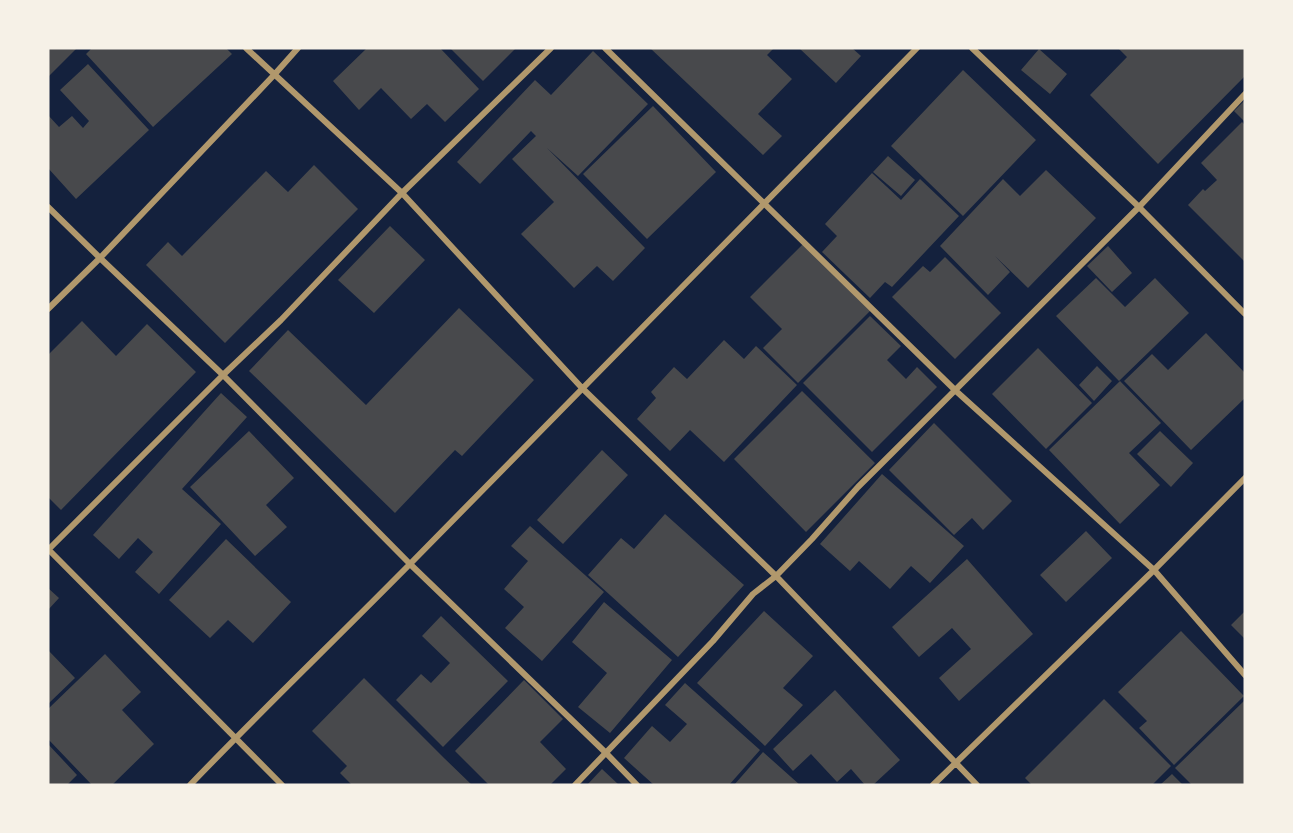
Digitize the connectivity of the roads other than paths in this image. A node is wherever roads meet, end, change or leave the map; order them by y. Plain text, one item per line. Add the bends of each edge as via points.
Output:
1 (246, 48) edge
2 (298, 48) edge
3 (550, 48) edge
4 (605, 48) edge
5 (917, 48) edge
6 (972, 48) edge
7 (274, 75) junction
8 (1245, 94) edge
9 (402, 193) junction
10 (764, 203) junction
11 (48, 207) edge
12 (1139, 207) junction
13 (100, 258) junction
14 (48, 309) edge
15 (1245, 314) edge
16 (223, 375) junction
17 (582, 388) junction
18 (956, 391) junction
19 (1245, 478) edge
20 (48, 550) edge
21 (410, 564) junction
22 (1154, 570) junction
23 (776, 576) junction
24 (1245, 675) edge
25 (235, 738) junction
26 (606, 753) junction
27 (955, 763) junction
28 (190, 785) edge
29 (282, 785) edge
30 (576, 785) edge
31 (637, 785) edge
32 (933, 785) edge
33 (977, 785) edge

1 - 7 street
2 - 7 street
3 - 9 street
4 - 10 street
5 - 10 street
6 - 12 street
7 - 9 street
7 - 13 street
8 - 12 street
9 - 16 street
9 - 17 street
10 - 17 street
10 - 18 street
11 - 13 street
12 - 15 street
12 - 18 street
13 - 14 street
13 - 16 street
16 - 20 street
16 - 21 street
17 - 21 street
17 - 23 street
18 - 22 street
18 - 23 street via 858,487
19 - 22 street
20 - 25 street
21 - 25 street
21 - 26 street
22 - 24 street
22 - 27 street
23 - 26 street via 753,594
23 - 27 street
25 - 28 street
25 - 29 street
26 - 30 street
26 - 31 street
27 - 32 street
27 - 33 street

